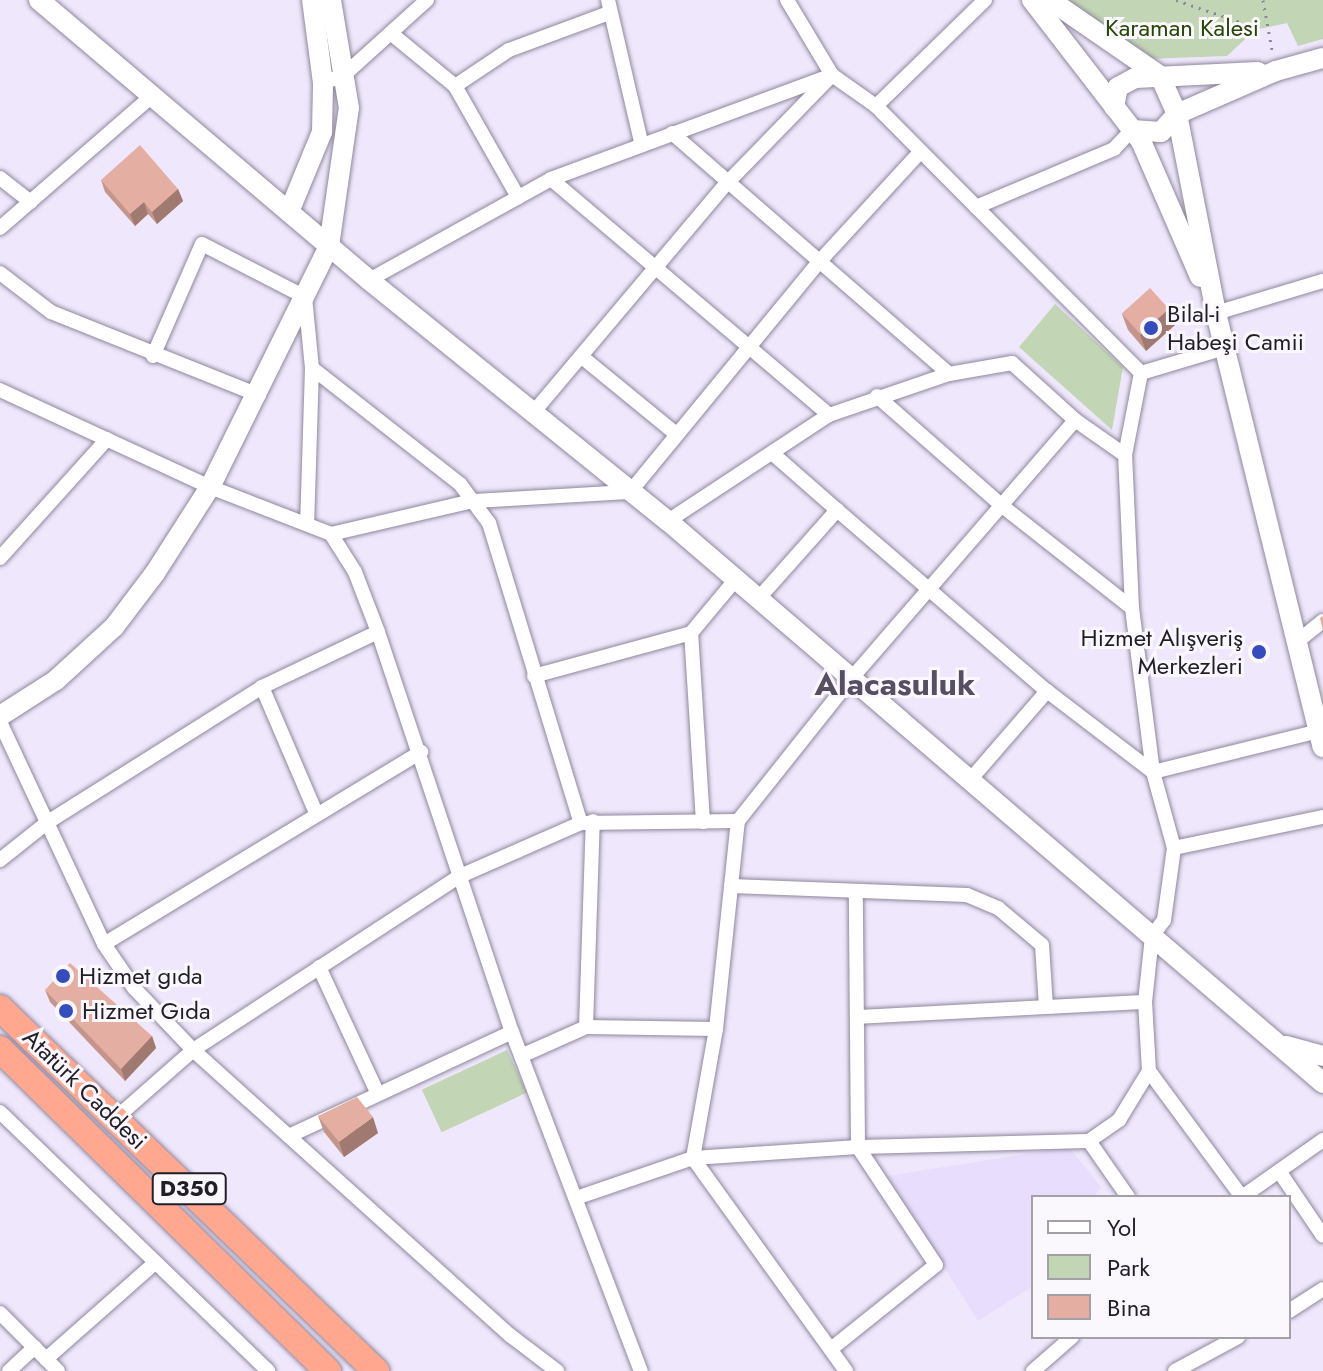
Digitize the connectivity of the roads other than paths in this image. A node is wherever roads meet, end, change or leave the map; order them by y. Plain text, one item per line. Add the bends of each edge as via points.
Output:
1 (39, 0) edge
2 (312, 0) edge
3 (331, 0) edge
4 (427, 0) edge
5 (787, 0) edge
6 (985, 0) edge
7 (1032, 0) edge
8 (1050, 0) edge
9 (609, 6) edge
10 (393, 35) junction
11 (1323, 58) edge
12 (1276, 71) junction
13 (344, 75) junction
14 (832, 75) junction
15 (1160, 76) junction
16 (323, 83) junction
17 (455, 86) junction
18 (152, 96) junction
19 (876, 106) junction
20 (1114, 107) junction
21 (1177, 114) junction
22 (1132, 130) junction
23 (672, 133) junction
24 (641, 142) junction
25 (920, 152) junction
26 (0, 178) edge
27 (551, 179) junction
28 (727, 183) junction
29 (518, 197) junction
30 (31, 202) junction
31 (976, 207) junction
32 (289, 212) junction
33 (0, 228) edge
34 (329, 246) junction
35 (818, 263) junction
36 (656, 268) junction
37 (0, 273) edge
38 (369, 280) junction
39 (1323, 281) edge
40 (305, 297) junction
41 (1216, 313) junction
42 (749, 348) junction
43 (1225, 348) junction
44 (153, 356) junction
45 (582, 357) junction
46 (312, 368) junction
47 (1141, 373) junction
48 (949, 374) junction
49 (1, 393) edge
50 (259, 395) junction
51 (877, 396) junction
52 (533, 413) junction
53 (829, 415) junction
54 (1075, 420) junction
55 (676, 434) junction
56 (107, 439) junction
57 (772, 453) junction
58 (1125, 455) junction
59 (210, 487) junction
60 (630, 492) junction
61 (473, 501) junction
62 (1001, 505) junction
63 (837, 510) junction
64 (668, 521) junction
65 (307, 524) junction
66 (331, 534) junction
67 (0, 558) edge
68 (736, 579) junction
69 (926, 589) junction
70 (759, 598) junction
71 (1132, 608) junction
72 (1323, 621) edge
73 (378, 632) junction
74 (691, 633) junction
75 (1298, 641) junction
76 (534, 676) junction
77 (851, 679) junction
78 (262, 687) junction
79 (1047, 691) junction
80 (0, 719) edge
81 (1321, 739) edge
82 (421, 752) junction
83 (1153, 772) junction
84 (970, 780) junction
85 (316, 813) junction
86 (1323, 817) edge
87 (738, 821) junction
88 (48, 822) junction
89 (587, 822) junction
90 (703, 822) junction
91 (1174, 848) junction
92 (0, 860) edge
93 (458, 877) junction
94 (731, 886) junction
95 (856, 893) junction
96 (1152, 936) junction
97 (104, 944) junction
98 (319, 967) junction
99 (1145, 1002) junction
100 (1046, 1007) junction
101 (0, 1008) edge
102 (857, 1017) junction
103 (586, 1027) junction
104 (716, 1029) junction
105 (512, 1032) junction
106 (1282, 1045) junction
107 (0, 1049) edge
108 (193, 1050) junction
109 (521, 1056) junction
110 (1323, 1056) edge
111 (1149, 1071) junction
112 (1323, 1083) edge
113 (378, 1094) junction
114 (0, 1112) edge
115 (116, 1118) junction
116 (289, 1136) junction
117 (1323, 1140) edge
118 (1089, 1141) junction
119 (858, 1147) junction
120 (693, 1158) junction
121 (1279, 1171) junction
122 (1127, 1195) edge
123 (1241, 1195) edge
124 (1245, 1195) edge
125 (576, 1198) junction
126 (1323, 1236) edge
127 (155, 1263) junction
128 (1323, 1289) edge
129 (1291, 1310) edge
130 (0, 1313) edge
131 (1070, 1339) edge
132 (1235, 1339) edge
133 (831, 1349) junction
134 (40, 1353) junction
135 (1201, 1364) edge
136 (9, 1371) edge
137 (58, 1371) edge
138 (268, 1371) edge
139 (328, 1371) edge
140 (376, 1371) edge
141 (557, 1371) edge
142 (641, 1371) edge
143 (846, 1371) edge
144 (1033, 1371) edge
145 (1175, 1371) edge

1 - 18 main road
2 - 16 main road
3 - 13 main road
4 - 10 street
5 - 14 street
6 - 19 street
7 - 20 main road
8 - 15 main road
9 - 17 street via 509,50
9 - 24 street
10 - 13 street
10 - 17 street
11 - 12 main road
12 - 15 main road
12 - 21 main road
13 - 16 street
13 - 34 main road via 349,108
14 - 19 street
14 - 23 street
14 - 28 street
15 - 20 main road via 1124,82 1115,93
15 - 21 main road
16 - 32 main road via 322,132
17 - 29 street
18 - 30 street
18 - 32 main road
19 - 25 street
20 - 22 main road
21 - 22 main road via 1161,132
21 - 41 main road
22 - 31 street via 1114,149
22 - 41 main road
23 - 24 street
23 - 28 street
24 - 27 street
25 - 31 street
25 - 35 street
26 - 30 street
27 - 29 street
27 - 36 street
28 - 35 street
28 - 36 street
29 - 38 street
30 - 33 street
31 - 47 street
32 - 34 main road
34 - 38 main road
34 - 40 main road
35 - 42 street
35 - 48 street
36 - 42 street
36 - 45 street
37 - 44 street via 51,312
38 - 52 main road
39 - 41 street
40 - 44 street via 202,244
40 - 46 street
40 - 50 main road
41 - 43 main road
42 - 53 street
42 - 55 street
43 - 47 street
43 - 75 main road
44 - 50 street
45 - 52 street
45 - 55 street
46 - 61 street via 460,484
46 - 65 street
47 - 58 street
48 - 51 street
48 - 54 street via 1012,363
49 - 56 street
50 - 59 main road
51 - 53 street
51 - 62 street
52 - 60 main road
53 - 57 street
54 - 58 street
54 - 62 street
55 - 60 street
56 - 59 street
56 - 67 street
57 - 63 street
57 - 64 street
58 - 71 street
59 - 65 street
59 - 80 main road via 114,627 56,680
60 - 61 street
60 - 64 main road
61 - 66 street
61 - 76 street via 489,523
62 - 69 street
62 - 71 street
63 - 69 street
63 - 70 street
64 - 68 main road
65 - 66 street
66 - 73 street via 355,572
68 - 70 main road
68 - 74 street
69 - 77 street
69 - 79 street
70 - 77 main road
71 - 83 street
72 - 75 street
73 - 78 street
73 - 82 street
74 - 76 street
74 - 90 street
75 - 81 main road
76 - 89 street
77 - 84 main road
77 - 87 street
78 - 85 street
78 - 88 street
79 - 83 street
79 - 84 street
80 - 88 street
81 - 83 street
82 - 85 street
82 - 93 street
83 - 91 street
84 - 96 main road
85 - 97 street
86 - 91 street
87 - 90 street
87 - 94 street
88 - 92 street
88 - 97 street
89 - 90 street
89 - 93 street
89 - 103 street
91 - 96 street via 1164,920
93 - 98 street
93 - 105 street
94 - 95 street
94 - 104 street
95 - 100 street via 967,895 998,908 1042,945
95 - 102 street
96 - 99 street
96 - 106 main road
97 - 108 street via 134,988
98 - 108 street
98 - 113 street
99 - 100 street
99 - 111 street
100 - 102 street
101 - 115 highway, Atatürk Caddesi / D350
102 - 119 street
103 - 104 street
103 - 109 street
104 - 120 street
105 - 109 street
105 - 113 street
106 - 110 main road
106 - 112 main road
107 - 139 highway, Atatürk Caddesi / D350
108 - 115 street
108 - 116 street
109 - 125 street
111 - 118 street via 1119,1120
111 - 123 street
113 - 116 street
114 - 127 street
115 - 140 highway, Atatürk Caddesi / D350
116 - 141 street via 511,1336
117 - 121 street
118 - 119 street
118 - 122 street
119 - 120 street
119 - 133 street via 936,1265
120 - 125 street
120 - 133 street
121 - 124 street
121 - 126 street
125 - 142 street
127 - 134 street
127 - 138 street
128 - 129 street
130 - 134 street
131 - 144 street
132 - 135 street
133 - 143 street
134 - 136 street
134 - 137 street
135 - 145 street

